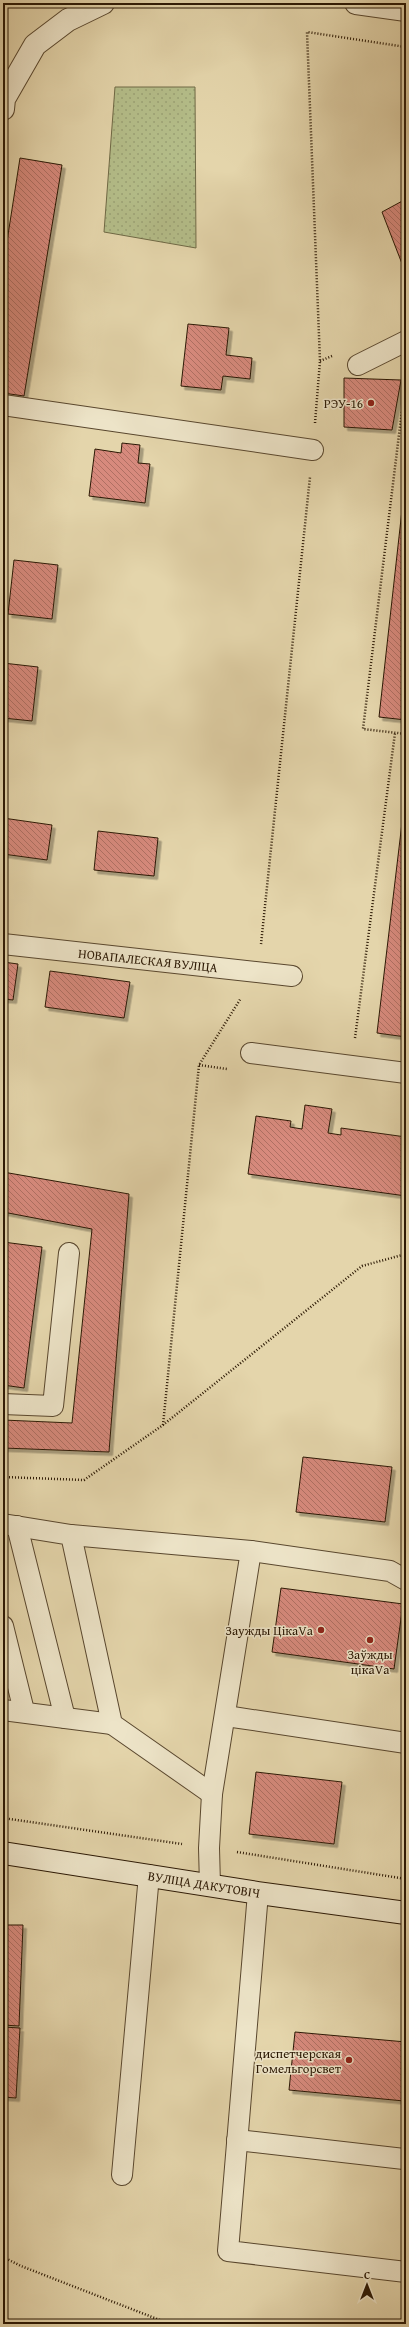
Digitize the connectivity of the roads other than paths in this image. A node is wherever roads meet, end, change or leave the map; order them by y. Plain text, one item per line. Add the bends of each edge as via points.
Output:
1 (103, 3) edge
2 (356, 3) edge
3 (406, 10) edge
4 (4, 104) edge
5 (406, 341) edge
6 (358, 365) dead end
7 (3, 405) edge
8 (313, 450) road end
9 (3, 944) edge
10 (292, 976) dead end
11 (251, 1053) dead end
12 (406, 1072) edge
13 (69, 1253) dead end
14 (3, 1404) edge
15 (10, 1525) edge
16 (71, 1535) junction
17 (251, 1551) junction
18 (406, 1580) edge
19 (3, 1626) edge
20 (3, 1710) edge
21 (24, 1711) junction
22 (226, 1716) junction
23 (65, 1718) junction
24 (112, 1724) junction
25 (406, 1743) edge
26 (212, 1794) junction
27 (3, 1853) edge
28 (149, 1875) junction
29 (210, 1885) junction
30 (258, 1893) junction
31 (406, 1909) edge
32 (237, 2140) junction
33 (404, 2159) dead end
34 (122, 2175) dead end
35 (406, 2272) edge

1 - 4 main road via 68,20 35,45
2 - 3 main road
5 - 6 lane
7 - 8 lane
9 - 10 lane, НОВАПАЛЕСКАЯ ВУЛІЦА
11 - 12 lane
13 - 14 lane via 53,1406
15 - 16 lane
15 - 23 lane
16 - 17 lane
16 - 24 lane
17 - 18 lane via 390,1571
17 - 22 lane
19 - 21 lane
20 - 21 lane
21 - 23 lane
22 - 25 lane
22 - 26 lane
23 - 24 lane
24 - 26 lane
26 - 29 lane
27 - 28 main road, ВУЛІЦА ДАКУТОВІЧ
28 - 29 main road, ВУЛІЦА ДАКУТОВІЧ
28 - 34 lane
29 - 30 main road, ВУЛІЦА ДАКУТОВІЧ
30 - 31 main road, ВУЛІЦА ДАКУТОВІЧ
30 - 32 lane
32 - 33 lane
32 - 35 lane via 228,2251

